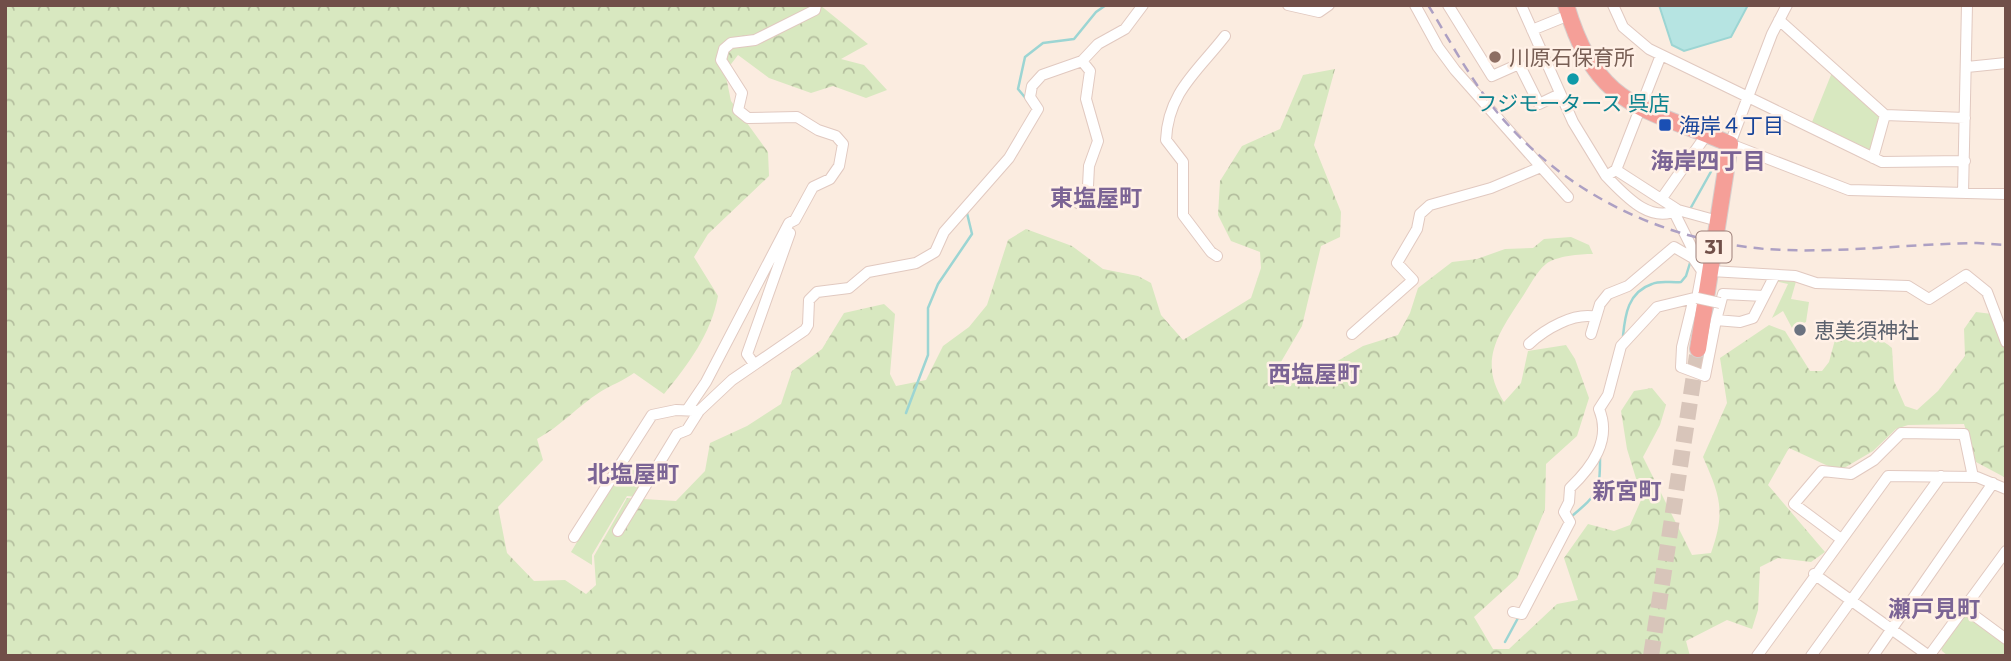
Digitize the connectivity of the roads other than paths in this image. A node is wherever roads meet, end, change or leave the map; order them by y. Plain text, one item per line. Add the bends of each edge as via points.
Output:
1 (816, 5) edge
2 (1143, 5) edge
3 (1288, 5) edge
4 (1329, 5) edge
5 (1415, 5) edge
6 (1448, 5) edge
7 (1521, 5) edge
8 (1613, 5) edge
9 (1787, 5) edge
10 (1967, 5) edge
11 (1568, 10) edge
12 (1779, 20) junction
13 (1532, 30) junction
14 (1225, 36) dead end
15 (1661, 55) junction
16 (1082, 61) junction
17 (2006, 63) edge
18 (1967, 66) junction
19 (1560, 94) junction
20 (1747, 97) junction
21 (1641, 108) junction
22 (1885, 115) junction
23 (1965, 118) junction
24 (1707, 134) junction
25 (1730, 144) junction
26 (1872, 158) junction
27 (1965, 161) junction
28 (1541, 166) junction
29 (1611, 173) junction
30 (1963, 193) junction
31 (2006, 194) edge
32 (1568, 197) dead end
33 (1662, 198) junction
34 (1077, 203) dead end
35 (1682, 212) junction
36 (795, 220) junction
37 (1718, 221) junction
38 (1217, 256) dead end
39 (1690, 257) junction
40 (1711, 271) junction
41 (1775, 275) junction
42 (1764, 296) junction
43 (1695, 298) junction
44 (1720, 303) junction
45 (1596, 317) junction
46 (1716, 320) junction
47 (1352, 334) dead end
48 (1591, 334) dead end
49 (2006, 342) edge
50 (1529, 344) dead end
51 (1698, 349) tunnel mouth
52 (754, 364) junction
53 (693, 410) junction
54 (1941, 477) junction
55 (1973, 477) junction
56 (1993, 483) junction
57 (2006, 489) edge
58 (618, 531) dead end
59 (574, 537) dead end
60 (1841, 539) junction
61 (2006, 551) edge
62 (1814, 575) junction
63 (1851, 601) junction
64 (1964, 608) junction
65 (1517, 612) dead end
66 (1891, 629) junction
67 (2004, 634) edge
68 (1757, 656) edge
69 (1811, 656) edge
70 (1872, 656) edge
71 (1929, 656) edge

1 - 36 street via 815,10 755,40 731,43 721,60 741,93 738,110 748,118 797,117 843,144 839,166 830,178 813,187
2 - 16 street via 1125,29 1098,44
3 - 4 street via 1319,12
5 - 28 street via 1455,70
6 - 19 street via 1492,76 1519,64 1539,104
7 - 13 street
8 - 15 street via 1623,27
9 - 12 street
10 - 18 street
11 - 13 street
11 - 21 highway via 1580,47 1602,80
12 - 20 street
12 - 22 street
13 - 19 street
14 - 38 street via 1182,84 1166,140 1183,162 1183,215
15 - 20 street
15 - 21 street
16 - 34 street via 1090,71 1086,99 1098,141 1088,186
16 - 52 street via 1042,75 1032,86 1030,97 1038,109 1033,118 1009,158 944,232 935,251 916,263 869,272 849,288 817,292 809,300 804,330
17 - 18 street
18 - 23 street
19 - 29 street
20 - 25 street
20 - 26 street
21 - 24 highway
21 - 29 street
22 - 23 street
22 - 26 street
23 - 27 street
24 - 25 highway
24 - 33 street
25 - 30 street via 1849,190
25 - 37 highway, 31
26 - 27 street via 1882,162
27 - 30 street
28 - 32 street
28 - 47 street via 1423,210 1397,263 1413,281
29 - 33 street
29 - 35 street via 1638,206 1657,214
30 - 31 street
33 - 35 street
35 - 37 street
35 - 39 street
36 - 52 street via 747,354
36 - 53 street via 789,223
37 - 40 highway, 31
39 - 43 street via 1702,271
39 - 45 street via 1674,247 1628,286 1608,294
40 - 41 street
40 - 51 highway, 31
41 - 42 street
41 - 49 street via 1816,283 1908,286 1928,299 1966,275 1987,292
42 - 44 street via 1723,294
42 - 46 street via 1748,321
43 - 44 street, bridge
43 - 46 street via 1682,347 1683,370 1705,376
43 - 65 street via 1657,307 1623,344 1608,395 1599,409 1603,419 1600,450 1570,488 1564,512 1568,520
44 - 46 street
45 - 48 street
45 - 50 street via 1587,315 1543,331
52 - 53 street
53 - 58 street via 687,430 677,434
53 - 59 street via 652,415
54 - 55 street
54 - 60 street via 1888,475
54 - 63 street
55 - 56 street
55 - 60 street via 1964,434 1901,433 1874,460 1851,474 1822,471 1794,505
56 - 57 street
56 - 66 street
60 - 62 street
61 - 64 street
62 - 63 street
62 - 68 street
63 - 66 street
63 - 69 street
64 - 67 street
64 - 71 street
66 - 70 street
66 - 71 street

